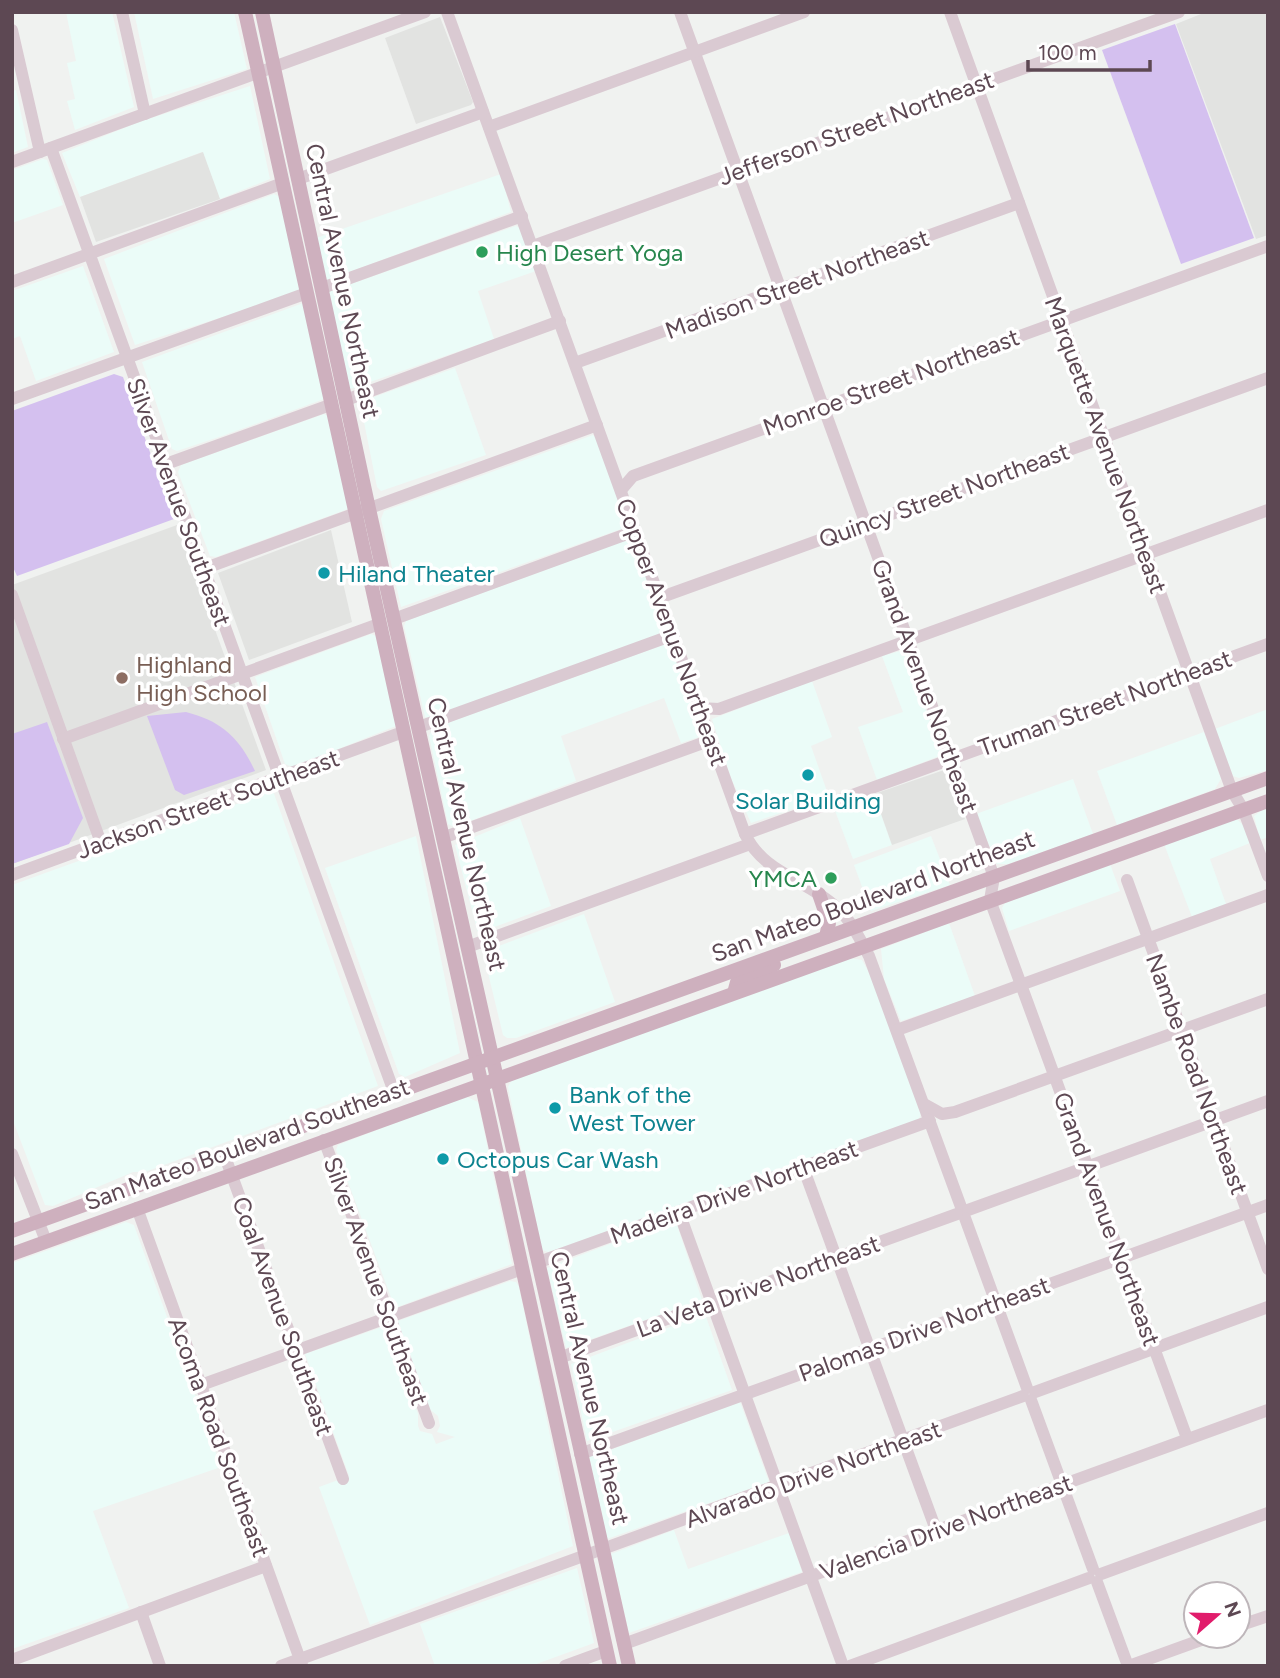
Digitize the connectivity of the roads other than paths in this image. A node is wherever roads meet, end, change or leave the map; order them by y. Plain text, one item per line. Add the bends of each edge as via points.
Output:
1 (122, 12) edge
2 (245, 12) edge
3 (262, 12) edge
4 (425, 12) edge
5 (447, 12) edge
6 (680, 12) edge
7 (804, 12) edge
8 (950, 12) edge
9 (1179, 12) edge
10 (12, 30) edge
11 (695, 52) junction
12 (275, 67) junction
13 (258, 73) junction
14 (17, 79) edge
15 (975, 85) junction
16 (484, 112) junction
17 (145, 114) junction
18 (489, 127) junction
19 (46, 150) junction
20 (12, 162) edge
21 (738, 171) junction
22 (298, 179) junction
23 (282, 183) junction
24 (1019, 203) junction
25 (522, 216) junction
26 (1268, 246) edge
27 (533, 247) junction
28 (90, 254) junction
29 (12, 282) edge
30 (321, 288) junction
31 (782, 291) junction
32 (307, 293) junction
33 (560, 321) junction
34 (1061, 321) junction
35 (127, 358) junction
36 (575, 363) junction
37 (1268, 378) edge
38 (12, 399) edge
39 (345, 400) junction
40 (330, 405) junction
41 (823, 405) junction
42 (597, 425) junction
43 (1102, 437) junction
44 (166, 464) junction
45 (613, 469) junction
46 (633, 476) junction
47 (621, 490) junction
48 (369, 509) junction
49 (1268, 510) edge
50 (354, 514) junction
51 (866, 523) junction
52 (635, 531) junction
53 (1145, 553) junction
54 (203, 569) junction
55 (12, 595) edge
56 (659, 598) junction
57 (394, 619) junction
58 (379, 624) junction
59 (40, 629) dead end
60 (27, 634) junction
61 (673, 635) junction
62 (908, 640) junction
63 (1268, 645) edge
64 (241, 673) junction
65 (1189, 673) junction
66 (699, 708) junction
67 (719, 709) junction
68 (706, 725) junction
69 (419, 727) junction
70 (403, 733) junction
71 (63, 739) junction
72 (711, 740) junction
73 (951, 759) junction
74 (1268, 778) edge
75 (280, 779) junction
76 (1232, 791) junction
77 (1268, 801) edge
78 (1244, 809) junction
79 (445, 837) junction
80 (748, 839) junction
81 (101, 843) junction
82 (12, 875) edge
83 (1268, 876) edge
84 (994, 877) junction
85 (1127, 880) dead end
86 (818, 894) junction
87 (1268, 895) edge
88 (990, 900) junction
89 (853, 928) junction
90 (826, 937) junction
91 (1148, 939) junction
92 (470, 946) junction
93 (864, 946) junction
94 (800, 947) junction
95 (1021, 985) junction
96 (734, 993) junction
97 (1268, 999) edge
98 (897, 1030) junction
99 (1181, 1030) junction
100 (493, 1056) junction
101 (475, 1063) junction
102 (1054, 1076) junction
103 (498, 1078) junction
104 (480, 1084) junction
105 (394, 1092) junction
106 (1268, 1101) edge
107 (924, 1104) junction
108 (930, 1121) junction
109 (1214, 1121) junction
110 (324, 1140) junction
111 (12, 1154) edge
112 (224, 1154) junction
113 (803, 1167) junction
114 (1088, 1167) junction
115 (231, 1174) junction
116 (1268, 1205) edge
117 (137, 1208) junction
118 (679, 1212) junction
119 (963, 1212) junction
120 (1247, 1212) junction
121 (37, 1222) junction
122 (12, 1231) edge
123 (46, 1241) junction
124 (12, 1254) edge
125 (1121, 1257) junction
126 (837, 1258) junction
127 (538, 1262) junction
128 (522, 1269) junction
129 (1268, 1269) edge
130 (996, 1303) junction
131 (711, 1304) junction
132 (1268, 1307) edge
133 (389, 1317) junction
134 (870, 1348) junction
135 (1154, 1348) junction
136 (296, 1351) junction
137 (559, 1358) junction
138 (201, 1385) junction
139 (1029, 1394) junction
140 (744, 1395) junction
141 (1268, 1410) edge
142 (429, 1423) dead end
143 (1187, 1438) junction
144 (904, 1440) junction
145 (580, 1454) junction
146 (343, 1479) dead end
147 (1062, 1484) junction
148 (778, 1487) junction
149 (1268, 1513) edge
150 (936, 1531) junction
151 (603, 1550) junction
152 (585, 1555) junction
153 (266, 1566) junction
154 (810, 1576) junction
155 (1095, 1576) junction
156 (141, 1612) junction
157 (624, 1644) junction
158 (1182, 1647) edge
159 (606, 1651) junction
160 (12, 1660) edge
161 (301, 1662) edge
162 (160, 1666) edge
163 (281, 1666) edge
164 (565, 1666) edge
165 (610, 1666) edge
166 (629, 1666) edge
167 (843, 1666) edge
168 (850, 1666) edge
169 (1128, 1666) edge

1 - 17 street
2 - 13 main road
3 - 12 main road, Central Avenue Northeast
4 - 12 street
5 - 16 street, Copper Avenue Northeast
6 - 11 street, Grand Avenue Northeast
7 - 11 street
8 - 15 street, Marquette Avenue Northeast
9 - 15 street, Jefferson Street Northeast
10 - 14 street, Silver Avenue Southeast
11 - 18 street
11 - 21 street, Grand Avenue Northeast
12 - 13 street
12 - 22 main road, Central Avenue Northeast
13 - 17 street
13 - 23 main road
14 - 19 street, Silver Avenue Southeast
15 - 21 street, Jefferson Street Northeast
15 - 24 street, Marquette Avenue Northeast
16 - 18 street, Copper Avenue Northeast
16 - 22 street
17 - 19 street
18 - 25 street, Copper Avenue Northeast
19 - 20 street
19 - 28 street, Silver Avenue Southeast
21 - 27 street, Jefferson Street Northeast
21 - 31 street, Grand Avenue Northeast
22 - 30 main road, Central Avenue Northeast
23 - 28 street
23 - 32 main road
24 - 31 street, Madison Street Northeast
24 - 34 street, Marquette Avenue Northeast
25 - 27 street, Copper Avenue Northeast
25 - 30 street
26 - 34 street, Monroe Street Northeast
27 - 33 street, Copper Avenue Northeast
28 - 29 street
28 - 35 street, Silver Avenue Southeast
30 - 39 main road, Central Avenue Northeast
31 - 36 street, Madison Street Northeast
31 - 41 street, Grand Avenue Northeast
32 - 35 street
32 - 40 main road
33 - 36 street, Copper Avenue Northeast
33 - 39 street
34 - 41 street, Monroe Street Northeast
34 - 43 street, Marquette Avenue Northeast
35 - 38 street
35 - 44 street, Silver Avenue Southeast
36 - 42 street, Copper Avenue Northeast
37 - 43 street, Quincy Street Northeast
39 - 48 main road, Central Avenue Northeast
40 - 44 street
40 - 50 main road
41 - 46 street, Monroe Street Northeast
41 - 51 street, Grand Avenue Northeast
42 - 45 street, Copper Avenue Northeast
42 - 48 street
43 - 51 street, Quincy Street Northeast
43 - 53 street, Marquette Avenue Northeast
44 - 54 street, Silver Avenue Southeast
45 - 46 street
45 - 47 street, Copper Avenue Northeast
46 - 47 street, Monroe Street Northeast
47 - 52 street, Copper Avenue Northeast
48 - 50 street
48 - 57 main road, Central Avenue Northeast
49 - 53 street
50 - 54 street
50 - 58 main road
51 - 56 street, Quincy Street Northeast
51 - 62 street, Grand Avenue Northeast
52 - 56 street, Copper Avenue Northeast
52 - 57 street
53 - 62 street
53 - 65 street, Marquette Avenue Northeast
54 - 64 street, Silver Avenue Southeast
55 - 60 street
56 - 61 street, Copper Avenue Northeast
57 - 69 main road, Central Avenue Northeast
58 - 64 street
58 - 70 main road
59 - 60 street
60 - 71 street
61 - 66 street, Copper Avenue Northeast
61 - 69 street
62 - 67 street
62 - 73 street, Grand Avenue Northeast
63 - 65 street, Truman Street Northeast
64 - 71 street
64 - 75 street, Silver Avenue Southeast
65 - 73 street, Truman Street Northeast
65 - 76 street, Marquette Avenue Northeast
66 - 67 street
66 - 68 street, Copper Avenue Northeast
67 - 68 street
68 - 72 street, Copper Avenue Northeast
69 - 79 main road, Central Avenue Northeast
70 - 75 street, Jackson Street Southeast
70 - 101 main road
71 - 81 street
72 - 79 street
72 - 80 street, Copper Avenue Northeast
73 - 80 street, Truman Street Northeast
73 - 84 street, Grand Avenue Northeast
74 - 76 main road, San Mateo Boulevard Northeast
75 - 81 street, Jackson Street Southeast
75 - 105 street, Silver Avenue Southeast
76 - 78 street, Marquette Avenue Northeast
76 - 84 main road, San Mateo Boulevard Northeast
77 - 78 main road, San Mateo Boulevard Northeast
78 - 83 street, Marquette Avenue Northeast
78 - 88 main road, San Mateo Boulevard Northeast
79 - 92 main road, Central Avenue Northeast
80 - 86 street, Copper Avenue Northeast via 774,870
80 - 92 street, Truman Street Northeast
81 - 82 street, Jackson Street Southeast
84 - 88 street, Grand Avenue Northeast
84 - 89 main road, San Mateo Boulevard Northeast
85 - 91 street, Nambe Road Northeast
86 - 89 street, Copper Avenue Northeast via 838,908
86 - 90 main road via 829,923
87 - 91 street
88 - 93 main road, San Mateo Boulevard Northeast
88 - 95 street, Grand Avenue Northeast
89 - 90 main road, San Mateo Boulevard Northeast
89 - 93 street, Copper Avenue Northeast
90 - 94 main road, San Mateo Boulevard Northeast
91 - 95 street
91 - 99 street, Nambe Road Northeast
92 - 100 main road, Central Avenue Northeast
93 - 96 main road, San Mateo Boulevard Northeast
93 - 98 street, Copper Avenue Northeast
94 - 96 main road via 793,956 737,982
94 - 100 main road, San Mateo Boulevard Northeast
95 - 98 street
95 - 102 street, Grand Avenue Northeast
96 - 103 main road, San Mateo Boulevard Northeast
97 - 99 street
98 - 107 street, Copper Avenue Northeast
99 - 102 street
99 - 109 street, Nambe Road Northeast
100 - 101 main road, San Mateo Boulevard Southeast
100 - 103 main road, Central Avenue Northeast
101 - 104 main road
101 - 105 main road, San Mateo Boulevard Southeast
102 - 107 street via 955,1112 939,1113
102 - 114 street, Grand Avenue Northeast
103 - 104 main road, San Mateo Boulevard Southeast
103 - 127 main road, Central Avenue Northeast
104 - 110 main road, San Mateo Boulevard Southeast
104 - 128 main road
105 - 112 main road, San Mateo Boulevard Southeast
106 - 109 street, La Veta Drive Northeast
107 - 108 street, Copper Avenue Northeast
108 - 113 street, Madeira Drive Northeast
108 - 119 street, Copper Avenue Northeast
109 - 114 street, La Veta Drive Northeast
109 - 120 street, Nambe Road Northeast
110 - 115 main road, San Mateo Boulevard Southeast
110 - 133 street, Silver Avenue Southeast
111 - 121 street
112 - 115 street, Coal Avenue Southeast
112 - 121 main road, San Mateo Boulevard Southeast
113 - 118 street, Madeira Drive Northeast
113 - 126 street
114 - 119 street, La Veta Drive Northeast
114 - 125 street, Grand Avenue Northeast
115 - 117 main road, San Mateo Boulevard Southeast
115 - 136 street, Coal Avenue Southeast
116 - 120 street, Palomas Drive Northeast
117 - 123 main road, San Mateo Boulevard Southeast
117 - 138 street, Acoma Road Southeast
118 - 127 street, Madeira Drive Northeast
118 - 131 street
119 - 126 street, La Veta Drive Northeast
119 - 130 street, Copper Avenue Northeast
120 - 125 street, Palomas Drive Northeast
120 - 129 street, Nambe Road Northeast
121 - 122 main road, San Mateo Boulevard Southeast
121 - 123 street
123 - 124 main road, San Mateo Boulevard Southeast
125 - 130 street, Palomas Drive Northeast
125 - 135 street, Grand Avenue Northeast
126 - 131 street, La Veta Drive Northeast
126 - 134 street
127 - 137 main road, Central Avenue Northeast
128 - 133 street
128 - 152 main road
130 - 134 street, Palomas Drive Northeast
130 - 139 street, Copper Avenue Northeast
131 - 137 street, La Veta Drive Northeast
131 - 140 street
132 - 135 street, Alvarado Drive Northeast
133 - 136 street
133 - 142 street, Silver Avenue Southeast
134 - 140 street, Palomas Drive Northeast
134 - 144 street
135 - 139 street, Alvarado Drive Northeast
135 - 143 street, Grand Avenue Northeast
136 - 138 street
136 - 146 street, Coal Avenue Southeast
137 - 145 main road, Central Avenue Northeast
138 - 153 street, Acoma Road Southeast
139 - 144 street, Alvarado Drive Northeast
139 - 147 street, Copper Avenue Northeast
140 - 145 street, Palomas Drive Northeast
140 - 148 street
141 - 143 street, Valencia Drive Northeast
143 - 147 street, Valencia Drive Northeast
144 - 148 street, Alvarado Drive Northeast
144 - 150 street
145 - 151 main road, Central Avenue Northeast
147 - 150 street, Valencia Drive Northeast
147 - 155 street, Copper Avenue Northeast
148 - 151 street, Alvarado Drive Northeast
148 - 154 street
149 - 155 street
150 - 154 street, Valencia Drive Northeast
151 - 152 street, Alvarado Drive Northeast
151 - 157 main road, Central Avenue Northeast
152 - 159 main road
152 - 161 street, Alvarado Drive Northeast
153 - 156 street
153 - 161 street, Acoma Road Southeast
154 - 157 street, Valencia Drive Northeast
154 - 167 street
155 - 168 street
155 - 169 street, Copper Avenue Northeast
156 - 160 street
156 - 162 street
157 - 166 main road, Central Avenue Northeast
158 - 169 street
159 - 164 street
159 - 165 main road
161 - 163 street, Alvarado Drive Northeast

